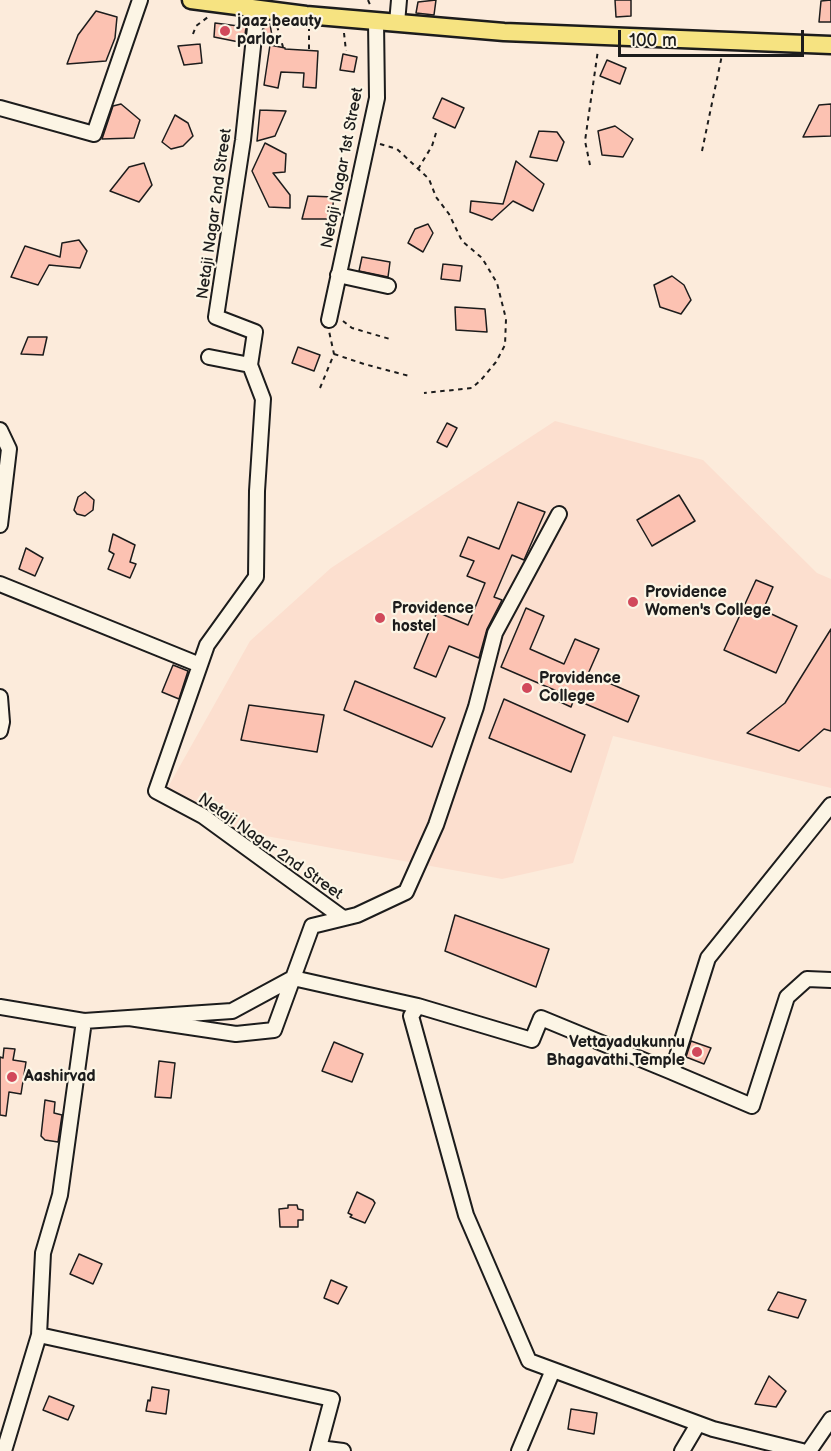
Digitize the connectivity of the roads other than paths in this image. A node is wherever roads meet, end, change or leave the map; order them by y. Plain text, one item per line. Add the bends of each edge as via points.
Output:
1 (140, 0) edge
2 (191, 0) edge
3 (399, 0) edge
4 (211, 2) edge
5 (257, 9) junction
6 (376, 21) junction
7 (397, 23) junction
8 (831, 45) edge
9 (0, 108) edge
10 (338, 275) junction
11 (388, 286) dead end
12 (328, 320) road end
13 (209, 357) dead end
14 (250, 365) junction
15 (0, 430) edge
16 (559, 514) dead end
17 (0, 525) edge
18 (0, 584) edge
19 (200, 664) junction
20 (0, 697) edge
21 (0, 731) edge
22 (831, 805) edge
23 (343, 918) junction
24 (293, 978) junction
25 (831, 980) edge
26 (418, 1006) junction
27 (0, 1007) edge
28 (129, 1018) junction
29 (84, 1021) junction
30 (672, 1072) junction
31 (39, 1335) junction
32 (554, 1370) junction
33 (831, 1419) edge
34 (698, 1424) junction
35 (318, 1449) edge
36 (4, 1451) edge
37 (343, 1451) edge
38 (519, 1451) edge
39 (682, 1451) edge
40 (802, 1451) edge
41 (808, 1451) edge

1 - 9 street via 94,134
2 - 4 main road
3 - 7 street
4 - 5 main road
5 - 6 main road
5 - 14 street, Netaji Nagar 2nd Street via 243,140 216,317 255,332
6 - 7 main road
6 - 10 street, Netaji Nagar 1st Street via 377,98
7 - 8 main road via 504,32
10 - 11 street
10 - 12 street, Netaji Nagar 1st Street
13 - 14 street
14 - 19 street, Netaji Nagar 2nd Street via 263,399 256,578 207,645
15 - 17 street via 9,449
16 - 23 street via 495,633 476,707 436,825 405,892
18 - 19 street
19 - 23 street, Netaji Nagar 2nd Street via 156,791 203,816
20 - 21 street
22 - 30 street via 708,958
23 - 24 street via 312,926
24 - 26 street
24 - 28 street via 232,1011
24 - 28 street via 274,1030 236,1034
25 - 30 street via 807,979 787,997 752,1106
26 - 30 street via 532,1040 541,1018
26 - 32 street via 411,1016 466,1215 529,1361
27 - 29 street
28 - 29 street
29 - 31 street via 60,1195 43,1253
31 - 35 street via 332,1399
31 - 36 street
32 - 34 street
32 - 38 street
33 - 41 street
34 - 39 street
34 - 40 street
35 - 37 street

